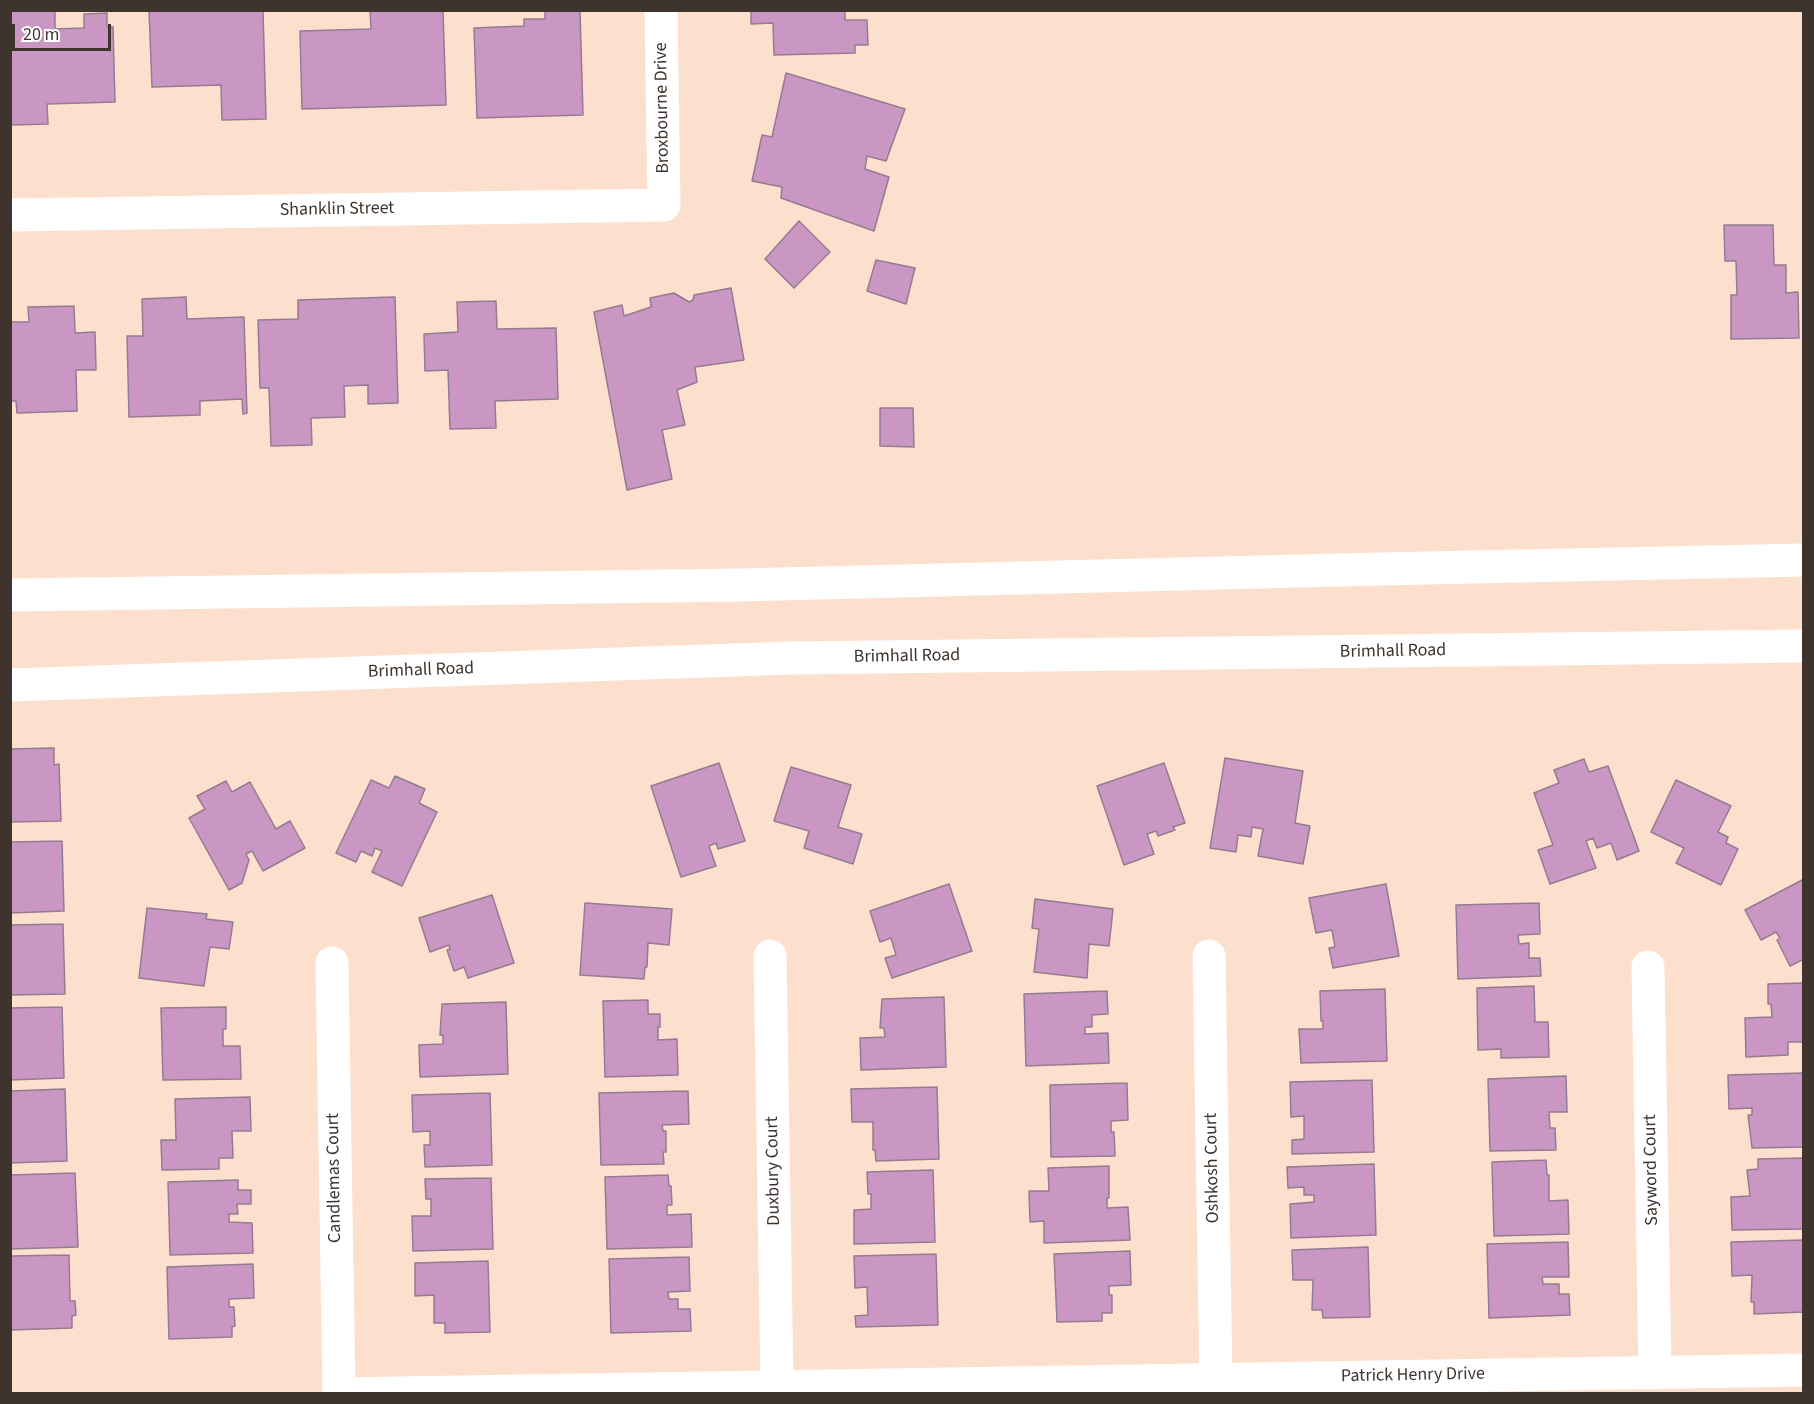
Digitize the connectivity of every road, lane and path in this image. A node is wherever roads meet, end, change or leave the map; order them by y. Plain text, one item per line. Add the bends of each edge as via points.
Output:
1 (661, 10) edge
2 (664, 205) joint
3 (10, 215) edge
4 (1803, 560) edge
5 (10, 595) edge
6 (1803, 646) edge
7 (10, 685) edge
8 (770, 956) dead end
9 (1209, 956) dead end
10 (332, 963) dead end
11 (1648, 967) dead end
12 (1803, 1370) edge
13 (1655, 1373) junction
14 (1216, 1380) junction
15 (777, 1386) junction
16 (339, 1394) edge

1 - 2 street, Broxbourne Drive
2 - 3 street, Shanklin Street
4 - 5 street via 741,585
6 - 7 street, Brimhall Road via 791,658
8 - 15 street, Duxbury Court
9 - 14 street, Oshkosh Court
10 - 16 street, Candlemas Court
11 - 13 street, Sayword Court
12 - 13 street, Patrick Henry Drive
13 - 14 street, Patrick Henry Drive
14 - 15 street, Patrick Henry Drive
15 - 16 street, Patrick Henry Drive

